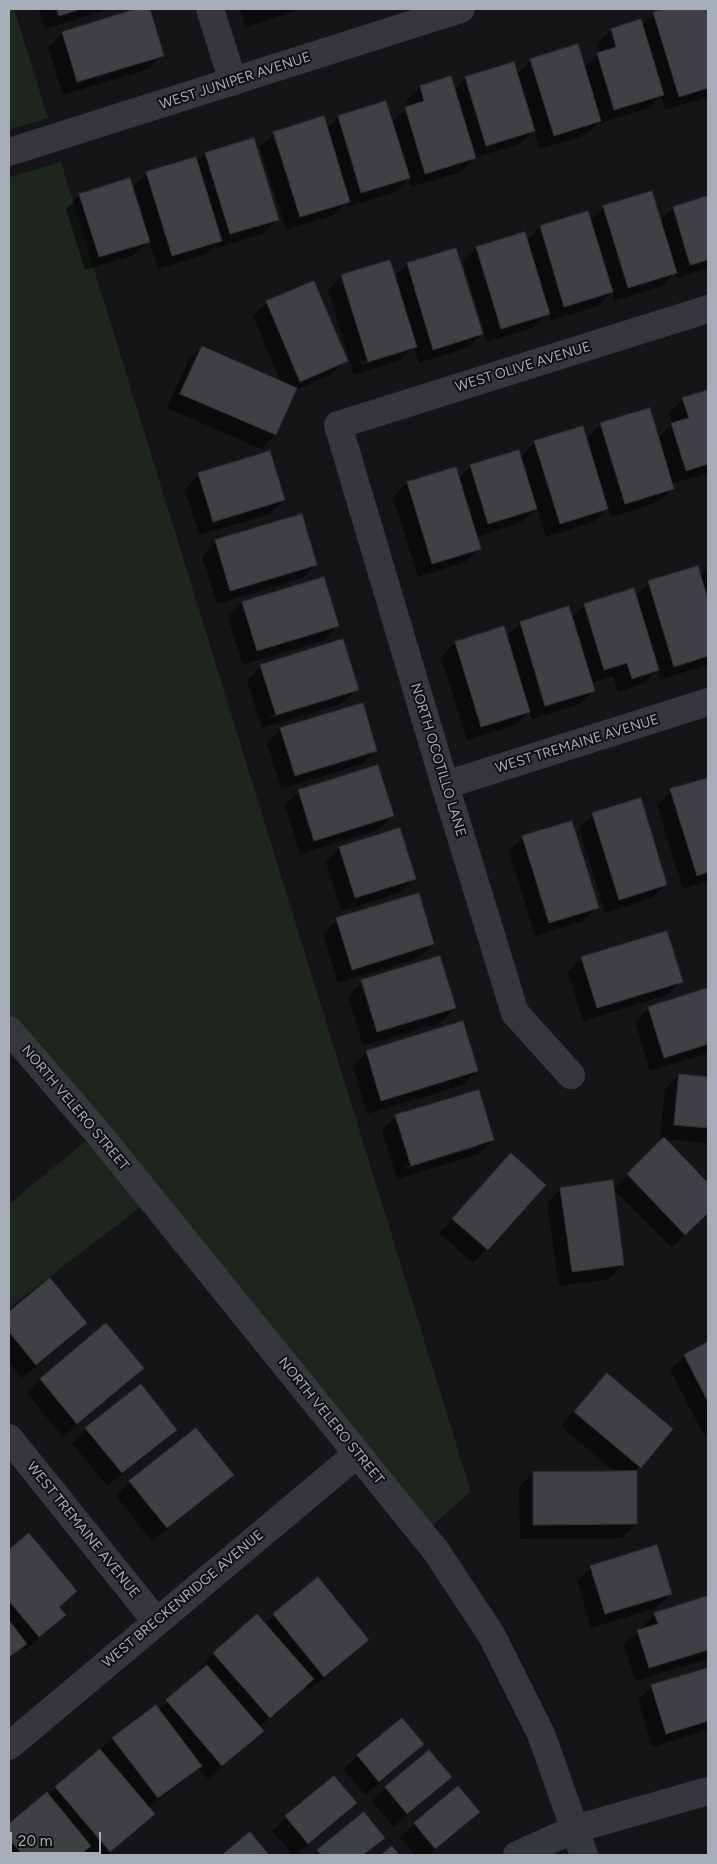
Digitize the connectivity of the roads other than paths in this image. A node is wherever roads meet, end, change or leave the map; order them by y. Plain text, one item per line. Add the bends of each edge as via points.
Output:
1 (210, 9) edge
2 (461, 9) edge
3 (232, 82) junction
4 (9, 152) edge
5 (708, 309) edge
6 (338, 425) joint
7 (708, 702) edge
8 (445, 785) junction
9 (9, 1030) edge
10 (571, 1075) dead end
11 (9, 1438) edge
12 (357, 1454) junction
13 (156, 1621) junction
14 (9, 1746) edge
15 (708, 1791) edge
16 (575, 1829) junction
17 (517, 1855) edge
18 (584, 1855) edge

1 - 3 street
2 - 3 street, WEST JUNIPER AVENUE
3 - 4 street, WEST JUNIPER AVENUE
5 - 6 street, WEST OLIVE AVENUE
6 - 8 street, NORTH OCOTILLO LANE
7 - 8 street, WEST TREMAINE AVENUE
8 - 10 street, NORTH OCOTILLO LANE via 515,1013
9 - 12 street, NORTH VELERO STREET via 97,1132
11 - 13 street, WEST TREMAINE AVENUE
12 - 13 street, WEST BRECKENRIDGE AVENUE
12 - 16 street, NORTH VELERO STREET via 436,1551 492,1636 541,1734
13 - 14 street, WEST BRECKENRIDGE AVENUE
15 - 16 street
16 - 17 street
16 - 18 street, NORTH VELERO STREET

